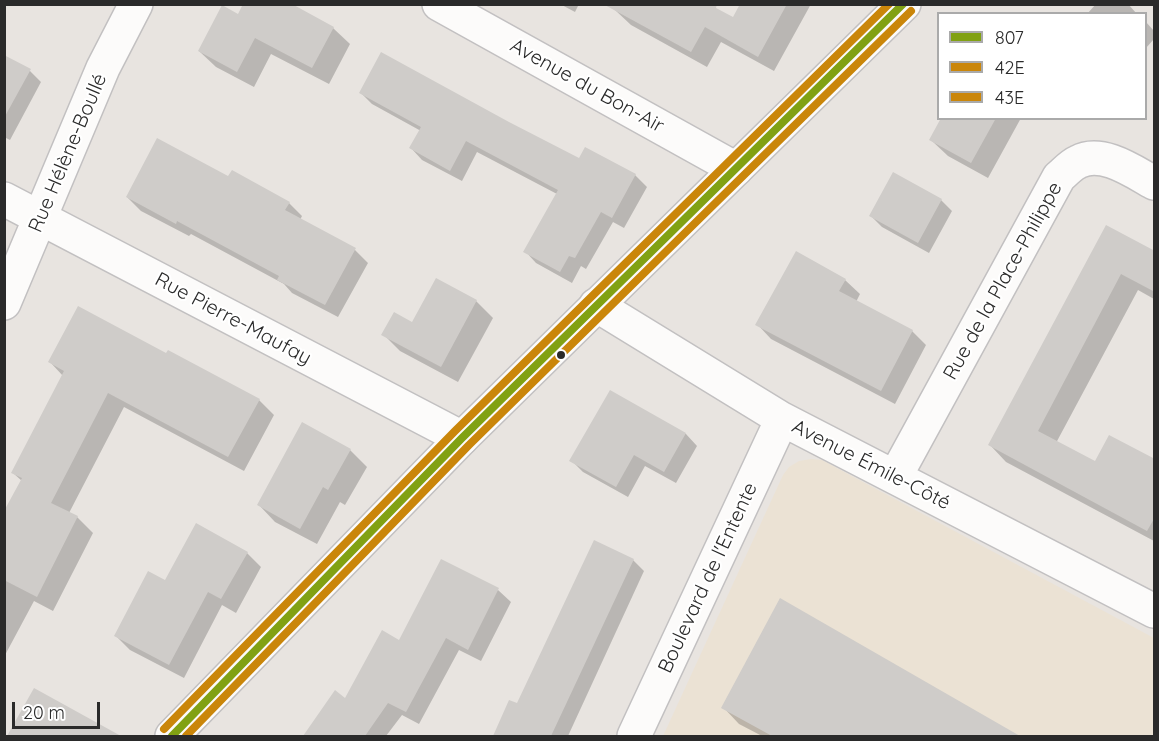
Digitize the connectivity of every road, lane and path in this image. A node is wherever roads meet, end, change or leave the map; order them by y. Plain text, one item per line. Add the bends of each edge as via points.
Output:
1 (136, 4) edge
2 (439, 4) edge
3 (904, 4) edge
4 (736, 169) junction
5 (1155, 183) edge
6 (4, 199) edge
7 (41, 218) junction
8 (4, 303) edge
9 (596, 305) junction
10 (782, 419) junction
11 (462, 438) junction
12 (895, 477) junction
13 (1155, 611) edge
14 (172, 736) edge
15 (634, 736) edge

1 - 7 street, Rue Hélène-Boullé via 104,68
2 - 4 street, Avenue du Bon-Air
3 - 4 street
4 - 9 street
5 - 12 street, Rue de la Place-Philippe via 1114,161 1094,158 1078,161 1059,177
6 - 7 street, Rue Pierre-Maufay
7 - 8 street, Rue Hélène-Boullé
7 - 11 street, Rue Pierre-Maufay
9 - 10 street, Avenue Émile-Côté
9 - 11 street
10 - 12 street, Avenue Émile-Côté
10 - 15 street, Boulevard de l'Entente
11 - 14 street
12 - 13 street, Avenue Émile-Côté

